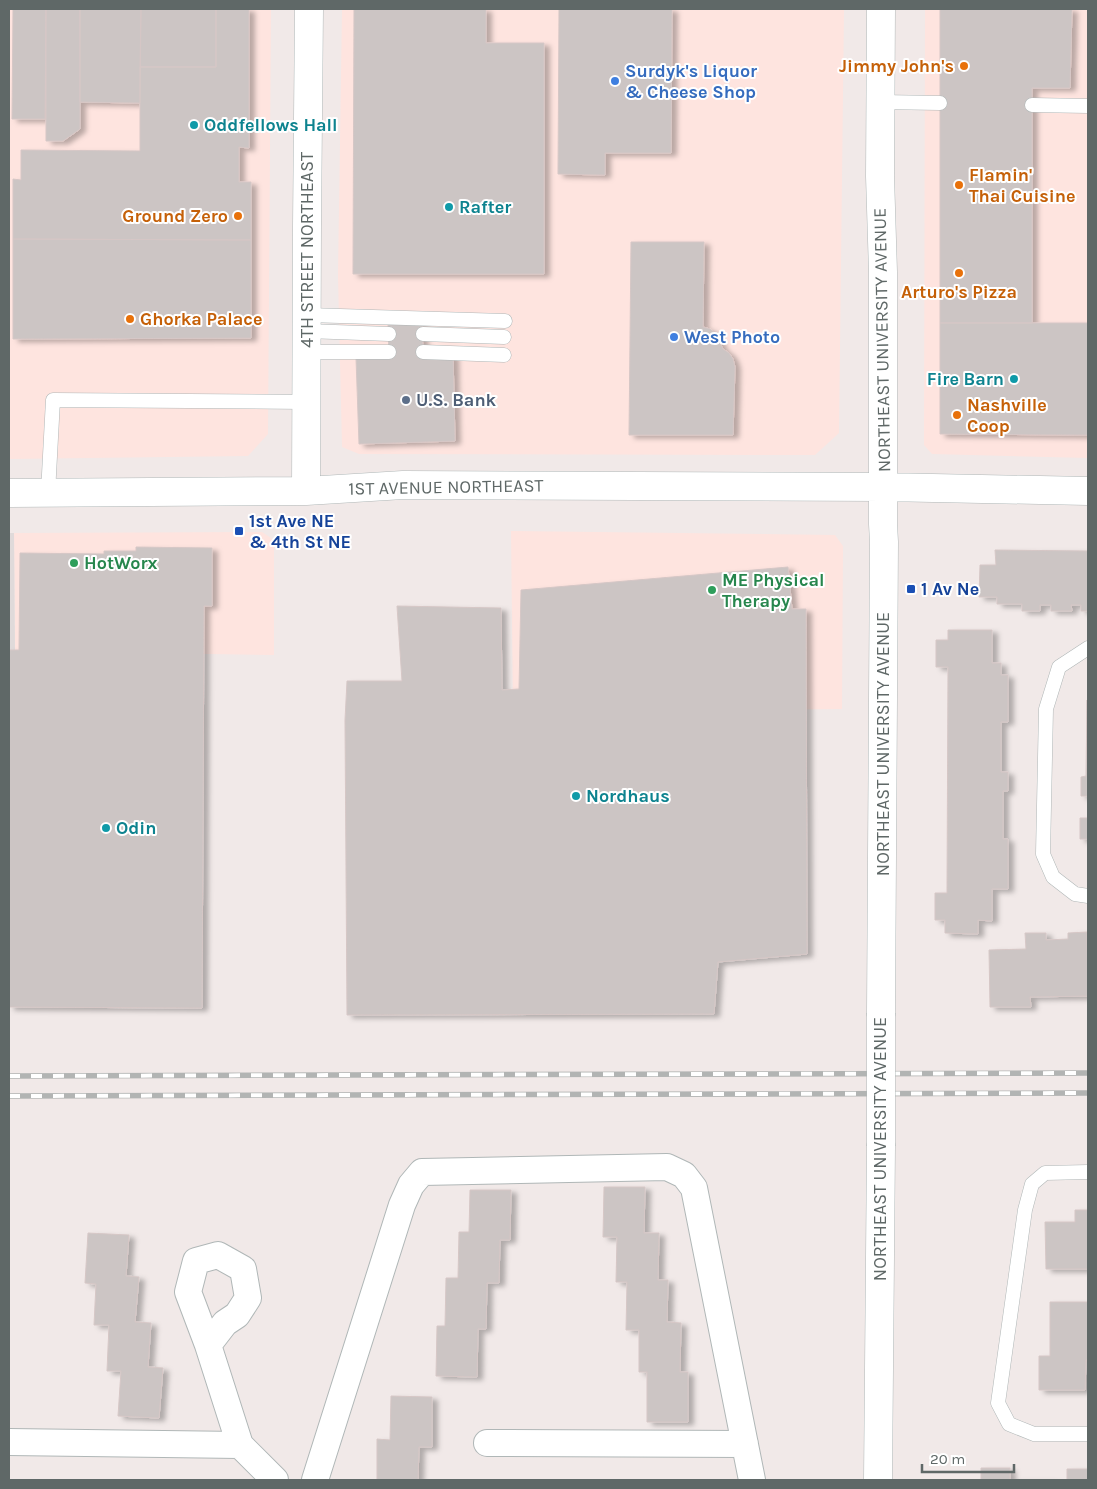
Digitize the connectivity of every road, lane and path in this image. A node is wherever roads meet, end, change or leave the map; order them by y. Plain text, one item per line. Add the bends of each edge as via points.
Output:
1 (309, 9) edge
2 (881, 9) edge
3 (880, 102) junction
4 (940, 103) dead end
5 (1032, 105) dead end
6 (1088, 106) edge
7 (505, 321) dead end
8 (306, 333) junction
9 (388, 334) dead end
10 (423, 334) dead end
11 (504, 336) dead end
12 (389, 352) dead end
13 (423, 352) dead end
14 (504, 355) dead end
15 (306, 402) junction
16 (884, 487) junction
17 (306, 491) junction
18 (1088, 491) edge
19 (9, 493) edge
20 (48, 493) junction
21 (1088, 648) edge
22 (1088, 896) edge
23 (1088, 1172) edge
24 (208, 1345) dead end
25 (1088, 1434) edge
26 (9, 1442) edge
27 (487, 1443) dead end
28 (745, 1444) junction
29 (240, 1445) junction
30 (275, 1480) edge
31 (315, 1480) edge
32 (752, 1480) edge
33 (878, 1480) edge

1 - 8 main road, 4TH STREET NORTHEAST
2 - 3 main road, NORTHEAST UNIVERSITY AVENUE
3 - 4 lane
3 - 16 main road, NORTHEAST UNIVERSITY AVENUE
5 - 6 lane
7 - 8 lane
8 - 9 lane
8 - 12 lane
8 - 15 main road, 4TH STREET NORTHEAST
10 - 11 lane
13 - 14 lane
15 - 17 main road, 4TH STREET NORTHEAST
15 - 20 lane via 53,400
16 - 17 main road, 1ST AVENUE NORTHEAST via 403,485
16 - 18 main road, 1ST AVENUE NORTHEAST
16 - 33 main road, NORTHEAST UNIVERSITY AVENUE, bridge
17 - 20 main road, 1ST AVENUE NORTHEAST
19 - 20 main road, 1ST AVENUE NORTHEAST
21 - 22 lane via 1059,667 1046,709 1043,854 1052,877 1074,894
23 - 25 lane via 1045,1172 1032,1184 1025,1210 998,1402 1009,1424 1034,1434
24 - 29 street
26 - 29 street
27 - 28 street
28 - 31 street via 694,1188 684,1175 667,1167 422,1172 411,1185 402,1205
28 - 32 street
29 - 30 street

